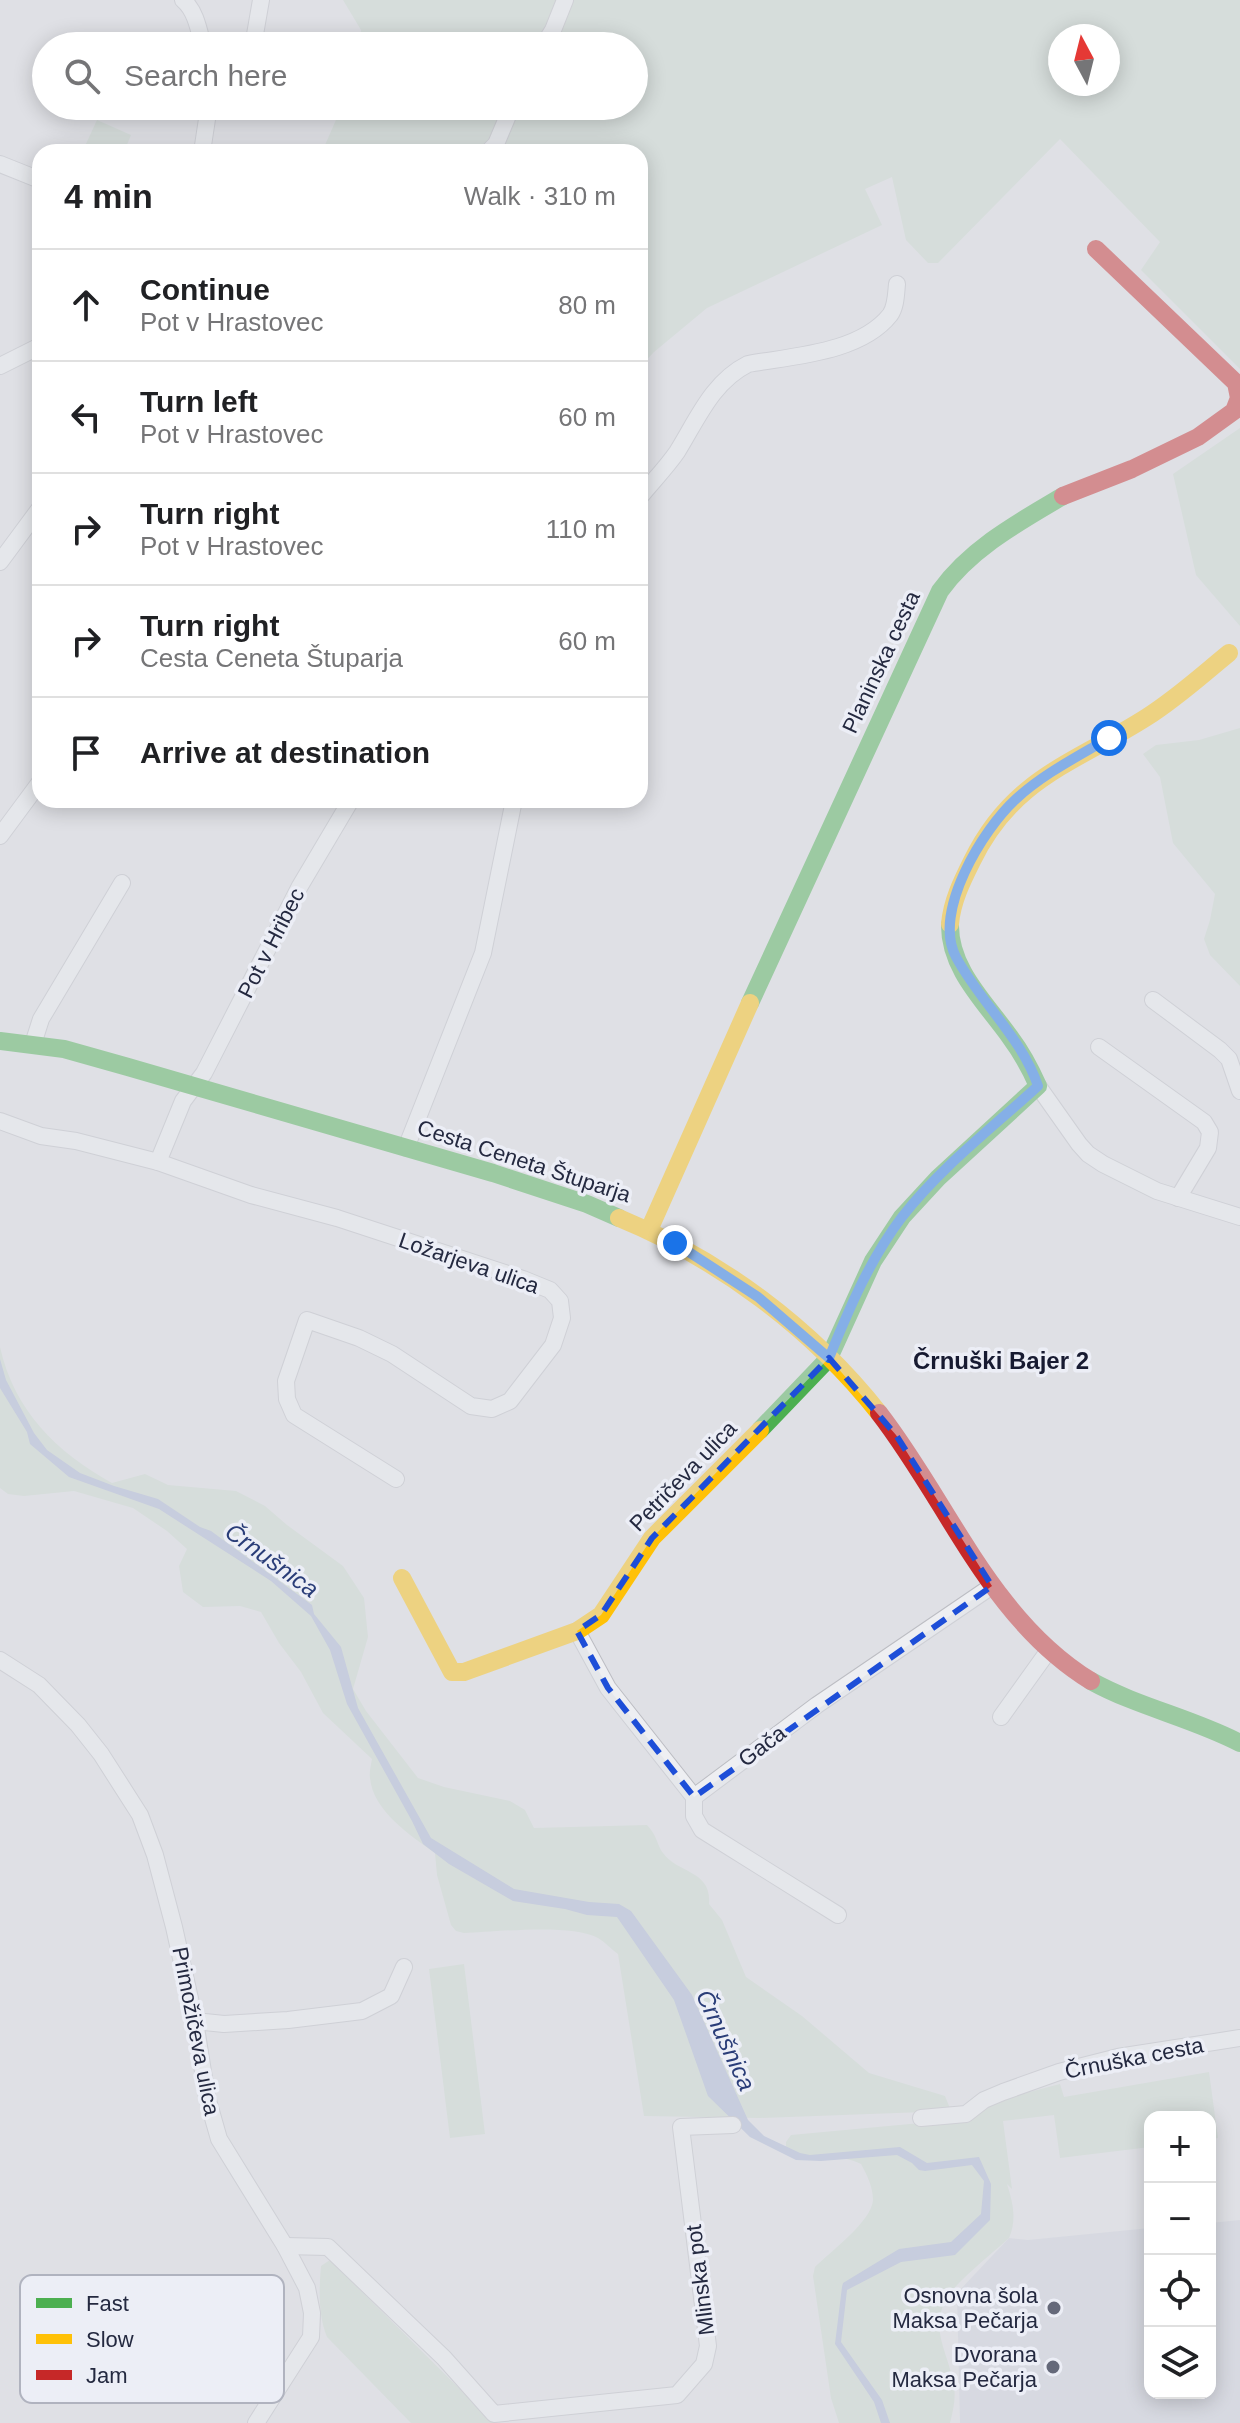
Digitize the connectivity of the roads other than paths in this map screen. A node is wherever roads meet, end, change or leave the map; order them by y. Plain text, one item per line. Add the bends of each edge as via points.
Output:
1 (183, 0) edge
2 (261, 0) edge
3 (565, 0) edge
4 (199, 32) edge
5 (255, 32) edge
6 (552, 32) edge
7 (207, 120) edge
8 (506, 120) edge
9 (203, 144) edge
10 (496, 144) edge
11 (0, 164) edge
12 (32, 177) edge
13 (1096, 249) dead end
14 (897, 284) dead end
15 (32, 350) edge
16 (0, 366) edge
17 (648, 488) edge
18 (32, 519) edge
19 (0, 562) edge
20 (1229, 653) dead end
21 (32, 793) edge
22 (346, 808) edge
23 (512, 808) edge
24 (0, 836) edge
25 (122, 883) dead end
26 (1153, 1000) dead end
27 (0, 1041) edge
28 (33, 1044) junction
29 (1099, 1047) dead end
30 (193, 1086) junction
31 (1038, 1086) junction
32 (1240, 1091) edge
33 (0, 1121) edge
34 (406, 1148) junction
35 (158, 1162) junction
36 (1178, 1198) junction
37 (1240, 1217) edge
38 (649, 1230) junction
39 (829, 1358) junction
40 (396, 1479) dead end
41 (402, 1578) dead end
42 (992, 1586) junction
43 (577, 1631) junction
44 (1049, 1650) junction
45 (0, 1660) edge
46 (1001, 1717) dead end
47 (1240, 1743) edge
48 (694, 1797) junction
49 (838, 1915) dead end
50 (404, 1967) dead end
51 (195, 2021) junction
52 (1240, 2038) edge
53 (921, 2118) dead end
54 (733, 2125) dead end
55 (285, 2246) junction
56 (284, 2379) edge
57 (269, 2403) edge
58 (256, 2423) edge

1 - 4 street
2 - 5 street
3 - 6 street
7 - 9 street
8 - 10 street
11 - 12 street
13 - 38 street, Planinska cesta via 1236,383 1239,398 1234,411 1198,437 1034,514 979,550 945,584
14 - 17 street via 891,315 869,334 847,345 748,364 733,372 718,385 675,456
15 - 16 street
18 - 19 street
20 - 31 street via 1148,717 1053,771 1017,798 987,832 960,885 949,921 954,953 1031,1065
21 - 24 street
22 - 30 street, Pot v Hribec
23 - 34 street via 483,953
25 - 28 street via 41,1019
26 - 32 street via 1229,1059
27 - 28 street, Cesta Ceneta Štuparja
28 - 30 street, Cesta Ceneta Štuparja
29 - 36 street via 1204,1122 1210,1132 1208,1148
30 - 34 street, Cesta Ceneta Štuparja
30 - 35 street, Pot v Hribec
31 - 36 street via 1088,1154
31 - 39 street, Petričeva ulica via 902,1217 873,1261
33 - 35 street via 41,1136
34 - 38 street, Cesta Ceneta Štuparja via 588,1203
35 - 40 street, Ložarjeva ulica via 523,1279 550,1290 560,1301 562,1318 553,1345 510,1401 492,1409 471,1406 392,1354 307,1320 286,1381 294,1415
36 - 37 street
38 - 39 street, Cesta Ceneta Štuparja via 758,1297
39 - 42 street, Cesta Ceneta Štuparja via 904,1447
39 - 43 street, Petričeva ulica via 652,1538 601,1615
41 - 43 street, Petričeva ulica via 452,1672
42 - 44 street, Cesta Ceneta Štuparja
42 - 48 street, Gača via 817,1705
43 - 48 street via 608,1688
44 - 46 street
44 - 47 street, Cesta Ceneta Štuparja via 1096,1684
45 - 51 street, Primožičeva ulica via 39,1685 78,1725 140,1815 155,1855
48 - 49 street via 694,1816 702,1830
50 - 51 street via 391,1996 362,2011 224,2024
51 - 55 street, Primožičeva ulica via 219,2139
52 - 53 street, Črnuška cesta via 1118,2057 984,2100 966,2114
54 - 55 street, Mlinska pot via 681,2127 708,2346 704,2364 677,2395 494,2414 444,2358 328,2247
55 - 56 street, Primožičeva ulica via 307,2288 312,2313 311,2337
57 - 58 street, Primožičeva ulica

